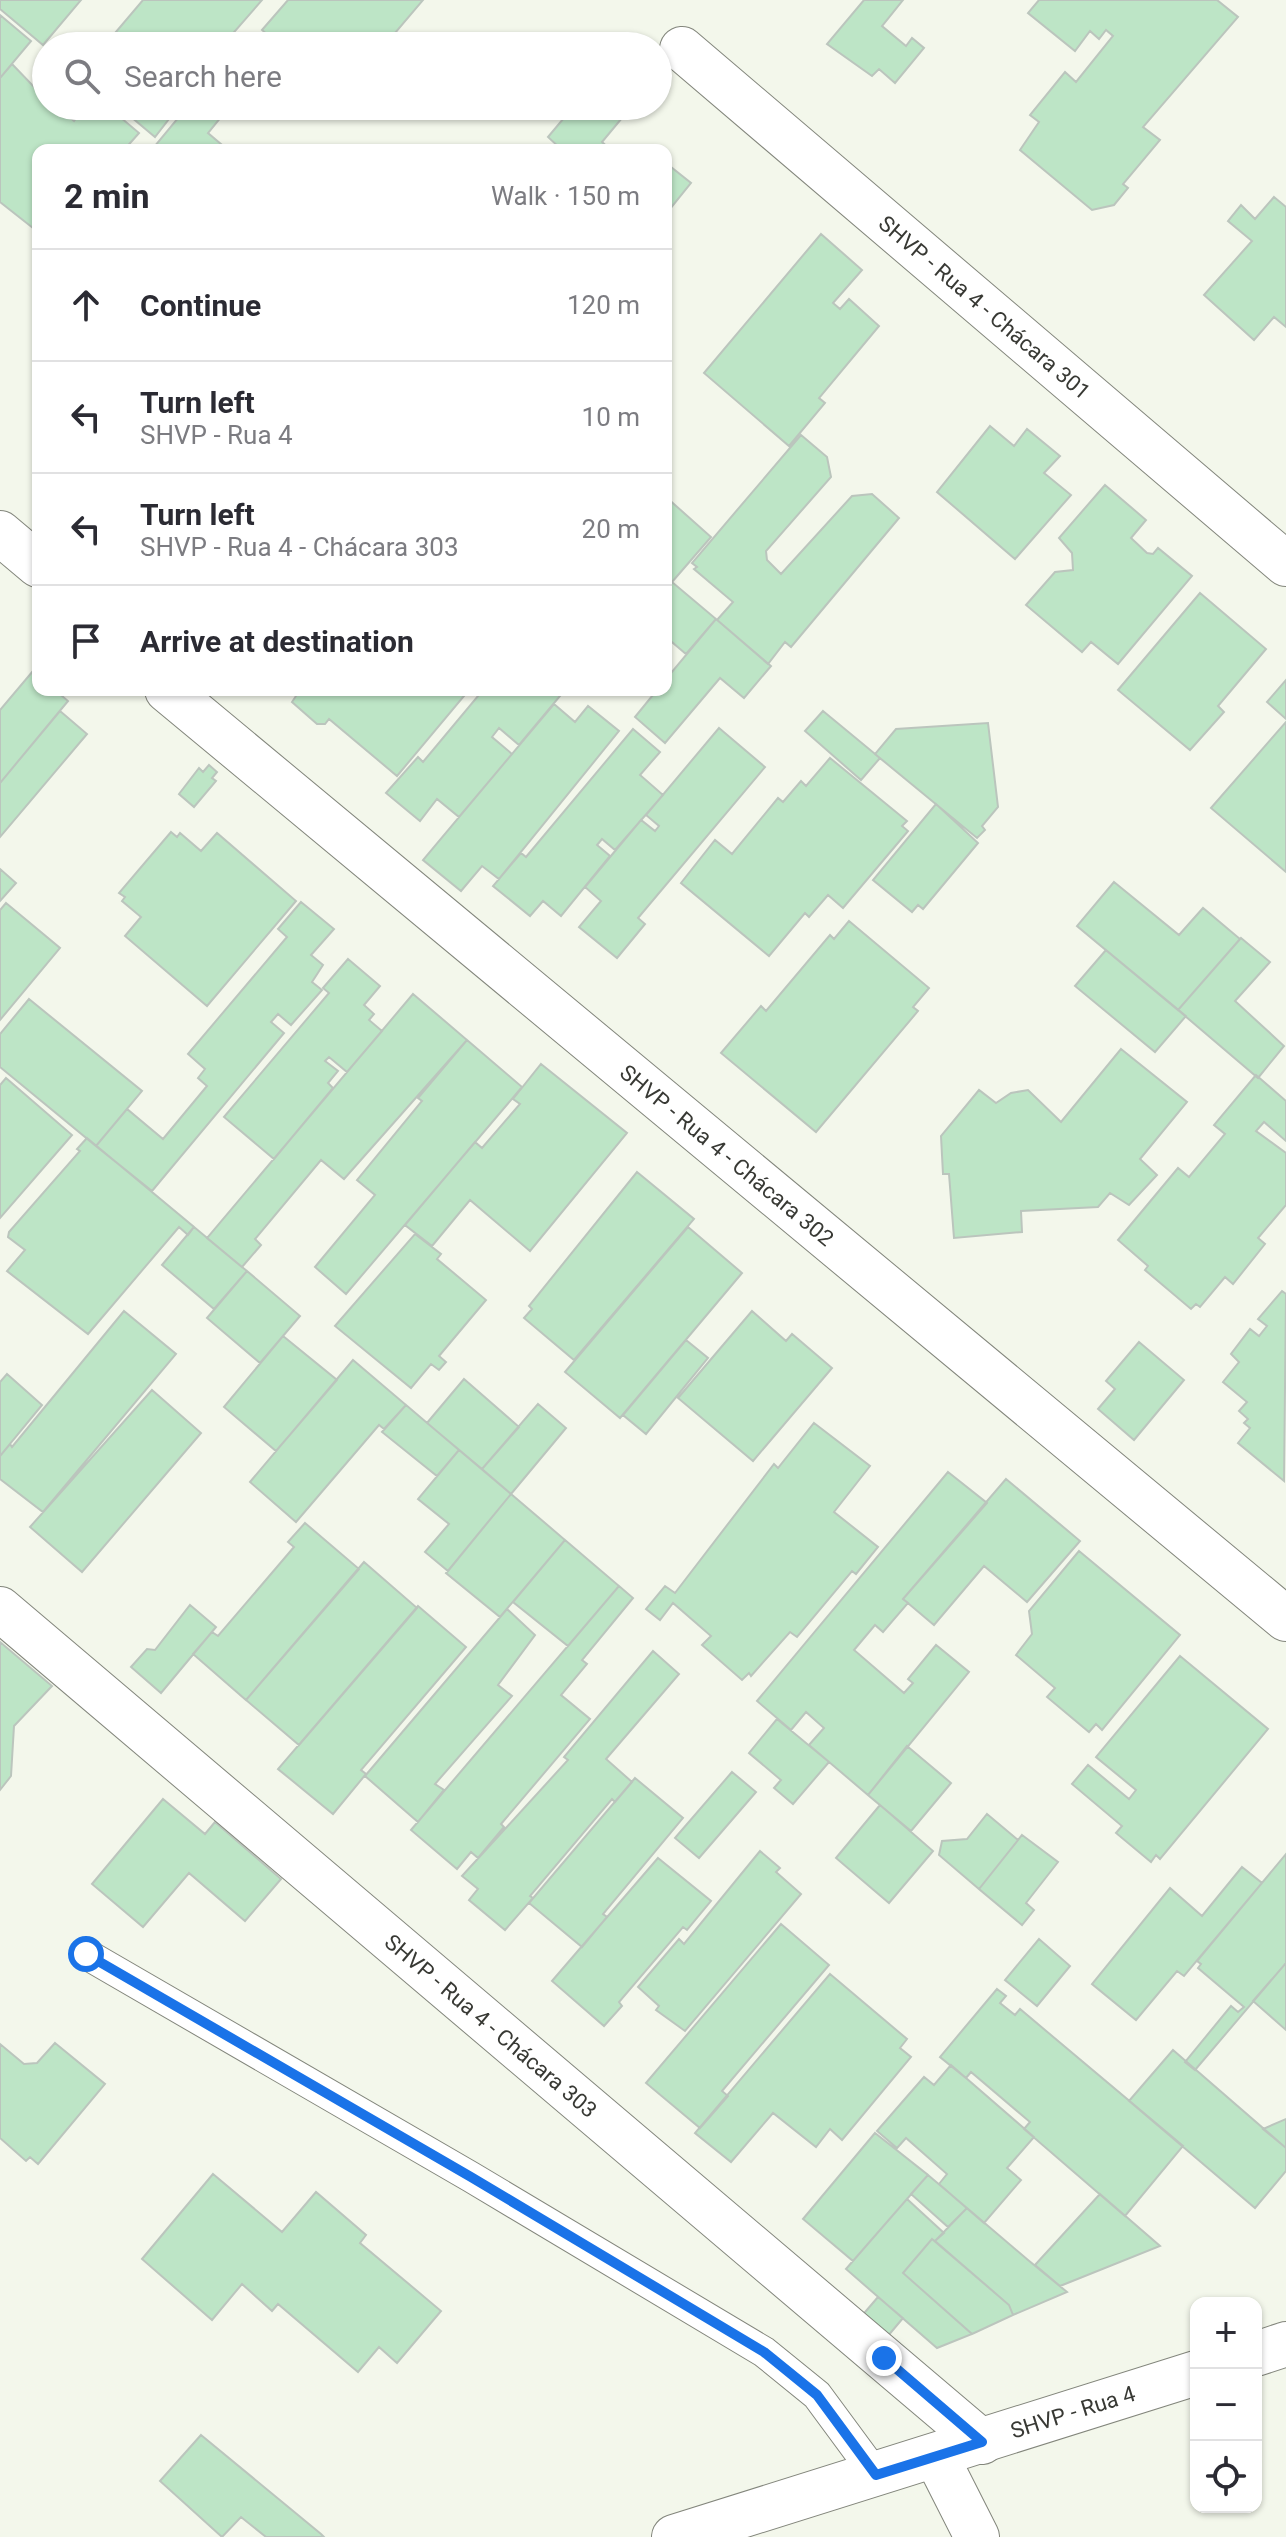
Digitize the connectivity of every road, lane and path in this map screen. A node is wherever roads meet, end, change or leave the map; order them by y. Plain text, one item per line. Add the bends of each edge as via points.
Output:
1 (682, 49) dead end
2 (0, 533) edge
3 (32, 560) edge
4 (1286, 564) edge
5 (174, 696) edge
6 (0, 1609) edge
7 (1286, 1619) edge
8 (86, 1954) dead end
9 (1286, 2344) edge
10 (1262, 2352) edge
11 (1190, 2375) edge
12 (982, 2442) junction
13 (936, 2456) junction
14 (876, 2475) junction
15 (674, 2537) edge
16 (977, 2537) edge

1 - 4 street, SHVP - Rua 4 - Chácara 301
2 - 3 street
5 - 7 street, SHVP - Rua 4 - Chácara 302
6 - 12 street, SHVP - Rua 4 - Chácara 303
8 - 14 lane via 764,2352 817,2395
9 - 10 street
11 - 12 street, SHVP - Rua 4
12 - 13 street, SHVP - Rua 4
13 - 14 street, SHVP - Rua 4
13 - 16 street
14 - 15 street, SHVP - Rua 4

